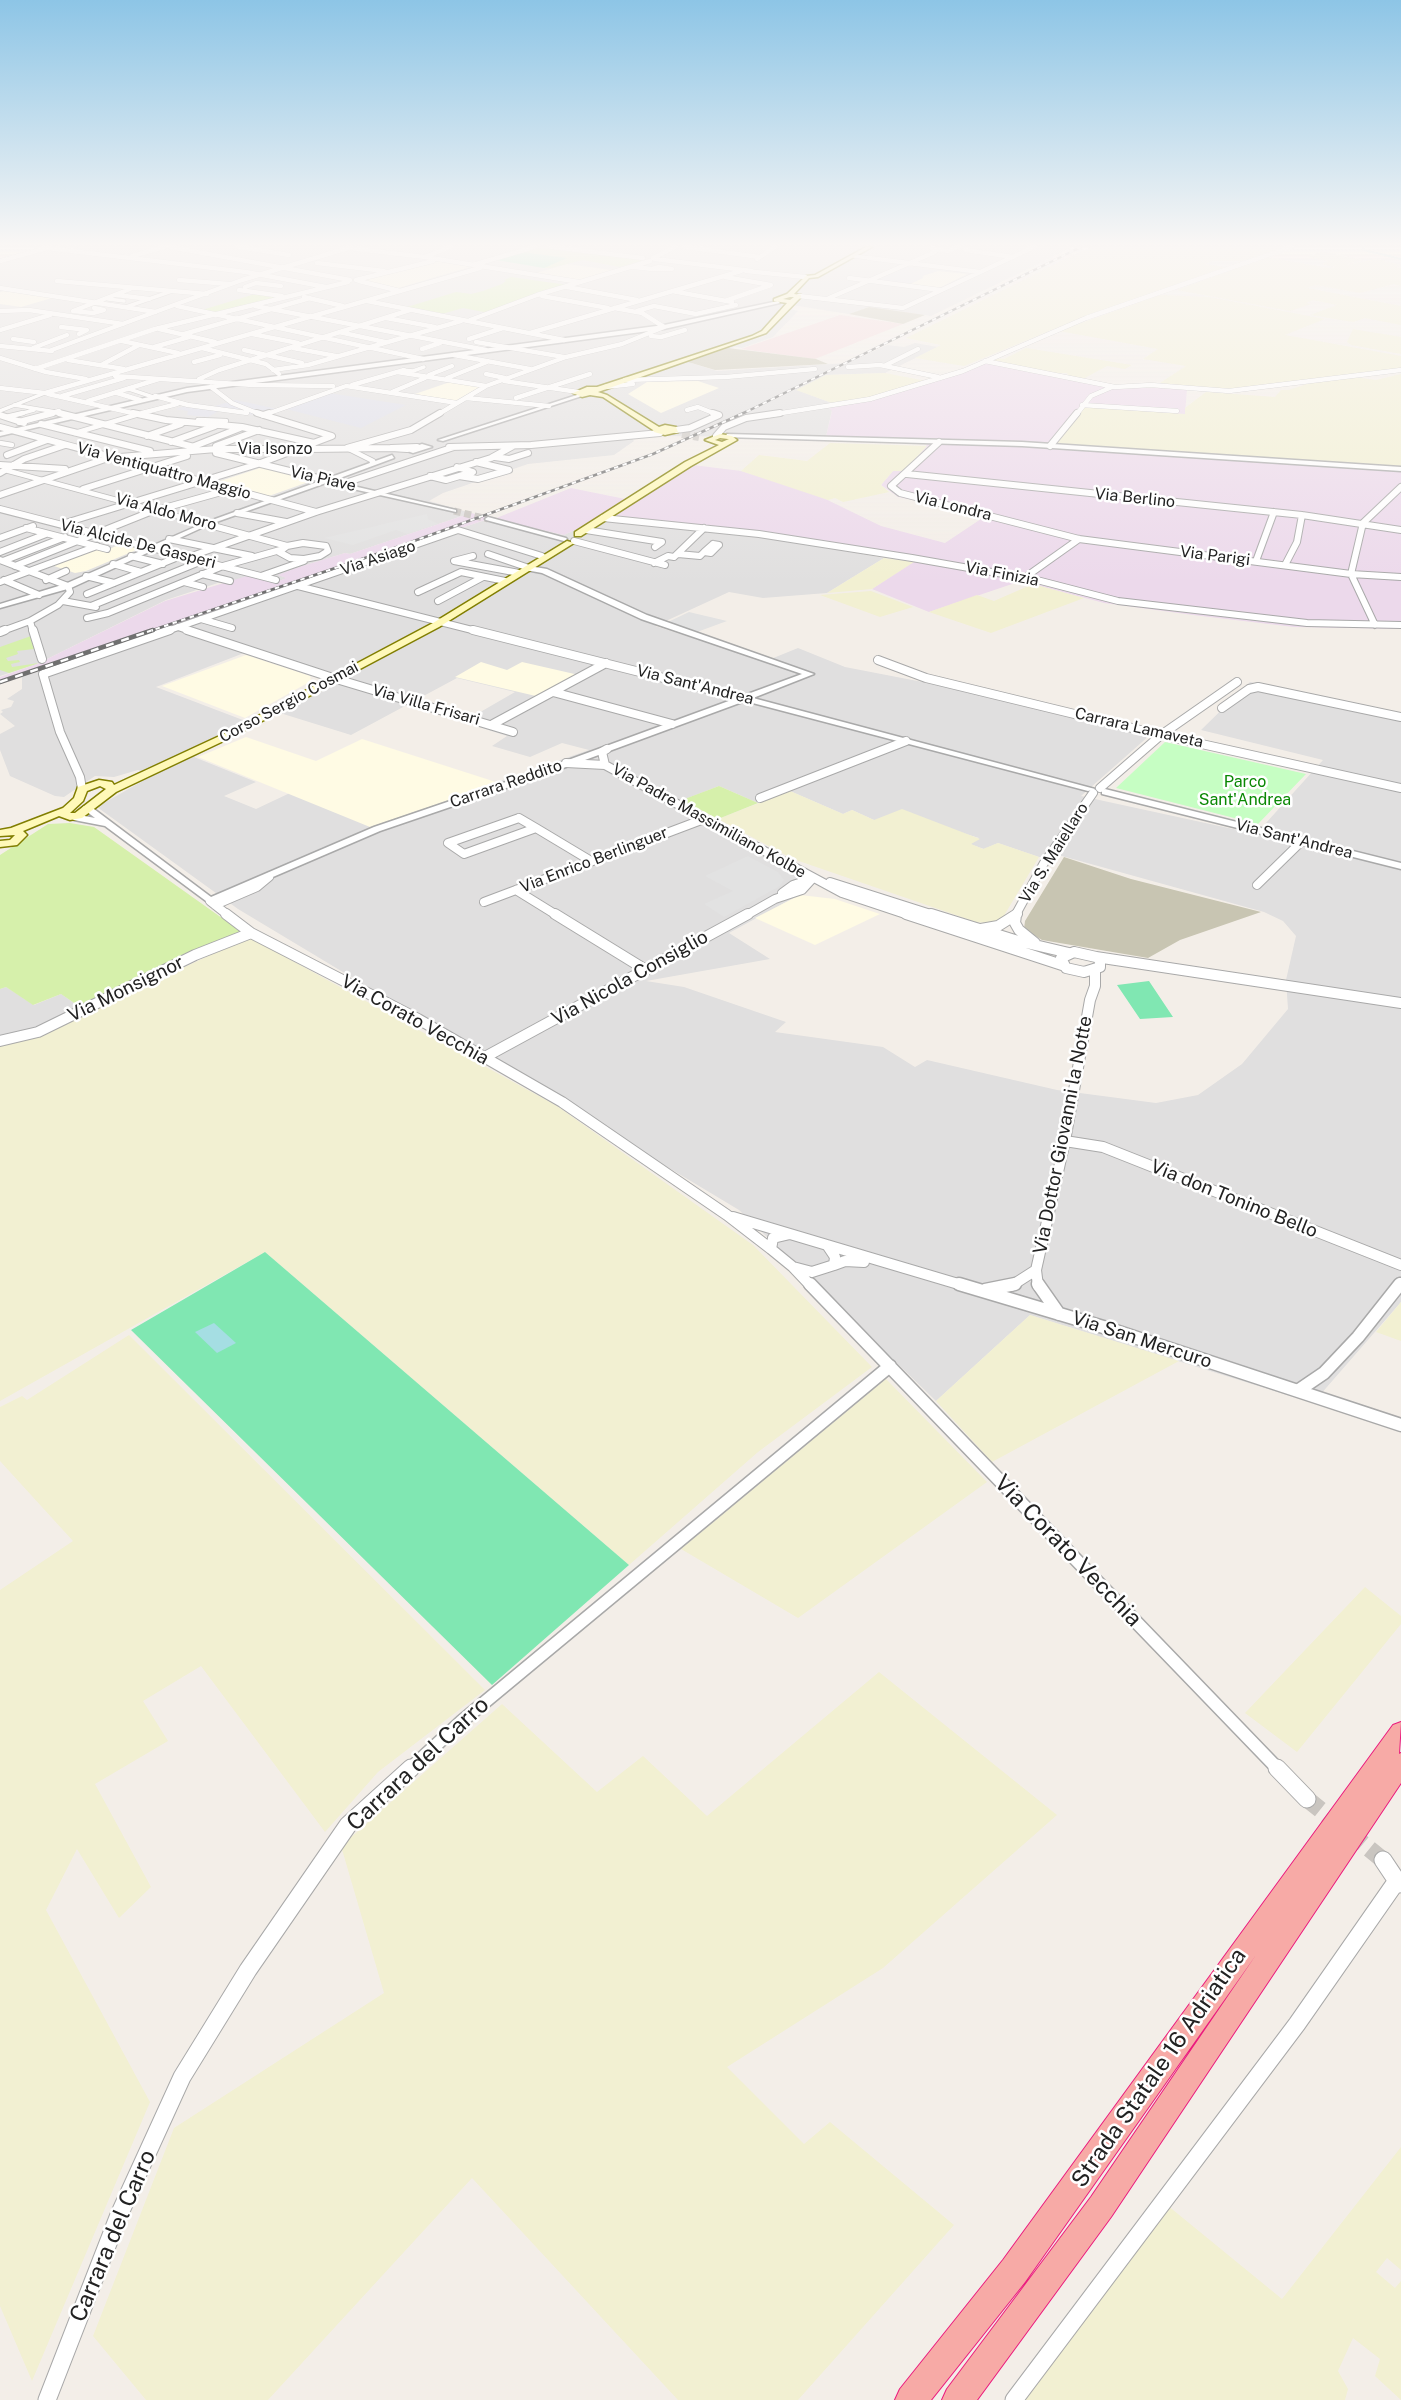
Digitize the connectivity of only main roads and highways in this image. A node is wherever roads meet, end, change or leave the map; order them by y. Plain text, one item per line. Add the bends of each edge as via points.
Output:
1 (684, 359) edge
2 (688, 359) edge
3 (597, 390) junction
4 (579, 393) road end
5 (674, 431) tunnel mouth
6 (702, 456) junction
7 (572, 538) junction
8 (529, 568) junction
9 (105, 786) junction
10 (69, 815) junction
11 (2, 839) edge
12 (1401, 1732) edge
13 (1401, 1763) edge
14 (911, 2400) edge
15 (958, 2400) edge

1 - 3 main road
2 - 3 main road
3 - 4 main road
3 - 5 main road via 658,430
6 - 6 main road via 729,441 712,439 712,447
6 - 7 main road
7 - 8 main road
7 - 8 main road
8 - 9 main road, Corso Sergio Cosmai via 442,621 229,735 134,778
9 - 10 main road via 82,814
9 - 10 main road via 81,783
10 - 11 main road via 18,833 20,839
12 - 14 highway, Strada Statale 16 Adriatica via 1014,2271
13 - 15 highway, Strada Statale 16 Adriatica via 1101,2207

